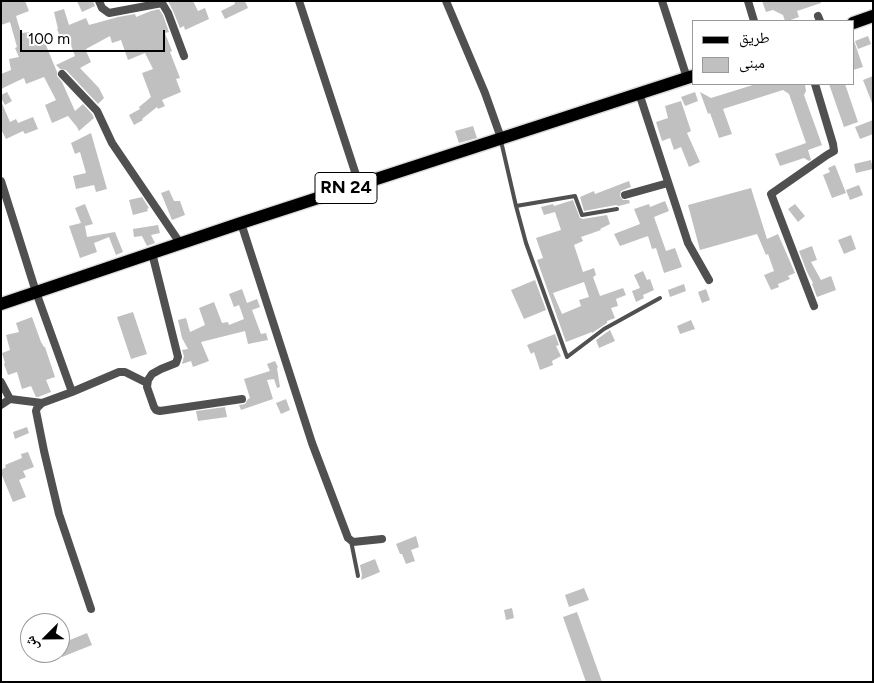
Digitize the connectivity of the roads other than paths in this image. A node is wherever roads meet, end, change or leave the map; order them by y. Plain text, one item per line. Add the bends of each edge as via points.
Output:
1 (99, 1) edge
2 (299, 1) edge
3 (446, 1) edge
4 (662, 1) edge
5 (748, 1) edge
6 (873, 16) edge
7 (754, 20) edge
8 (854, 23) edge
9 (184, 56) dead end
10 (62, 74) dead end
11 (690, 77) edge
12 (815, 85) edge
13 (639, 93) junction
14 (501, 138) junction
15 (1, 181) edge
16 (668, 183) junction
17 (359, 184) junction
18 (625, 195) dead end
19 (4, 200) edge
20 (516, 206) junction
21 (617, 209) dead end
22 (241, 223) junction
23 (180, 243) junction
24 (152, 253) junction
25 (709, 280) dead end
26 (36, 292) junction
27 (660, 298) dead end
28 (1, 304) edge
29 (814, 306) dead end
30 (1, 382) edge
31 (147, 383) junction
32 (72, 392) junction
33 (10, 399) junction
34 (242, 399) dead end
35 (42, 403) junction
36 (1, 405) edge
37 (382, 540) dead end
38 (351, 541) junction
39 (358, 576) dead end
40 (91, 609) dead end

1 - 9 street via 109,13 162,3
2 - 17 street
3 - 14 street
4 - 11 street
5 - 7 street
6 - 8 main road
10 - 23 street via 97,112 112,143
11 - 13 main road, RN 24
12 - 29 street via 834,151 771,194
13 - 14 main road, RN 24
13 - 16 street
14 - 17 main road, RN 24
14 - 20 lane
15 - 19 street
16 - 18 street
16 - 25 street via 688,244
17 - 22 main road, RN 24
19 - 26 street
20 - 21 lane via 575,196 582,215
20 - 27 lane via 567,357 604,329
22 - 23 main road, RN 24
22 - 38 street via 312,443
23 - 24 main road, RN 24
24 - 26 main road, RN 24
24 - 31 street via 178,357 176,363 152,374
26 - 28 main road, RN 24
26 - 32 street
30 - 33 street
31 - 32 street via 119,372
31 - 34 street via 154,407 160,412
32 - 35 street
33 - 35 street
33 - 36 street
35 - 40 street via 36,412 44,451 59,514
37 - 38 street
38 - 39 lane

